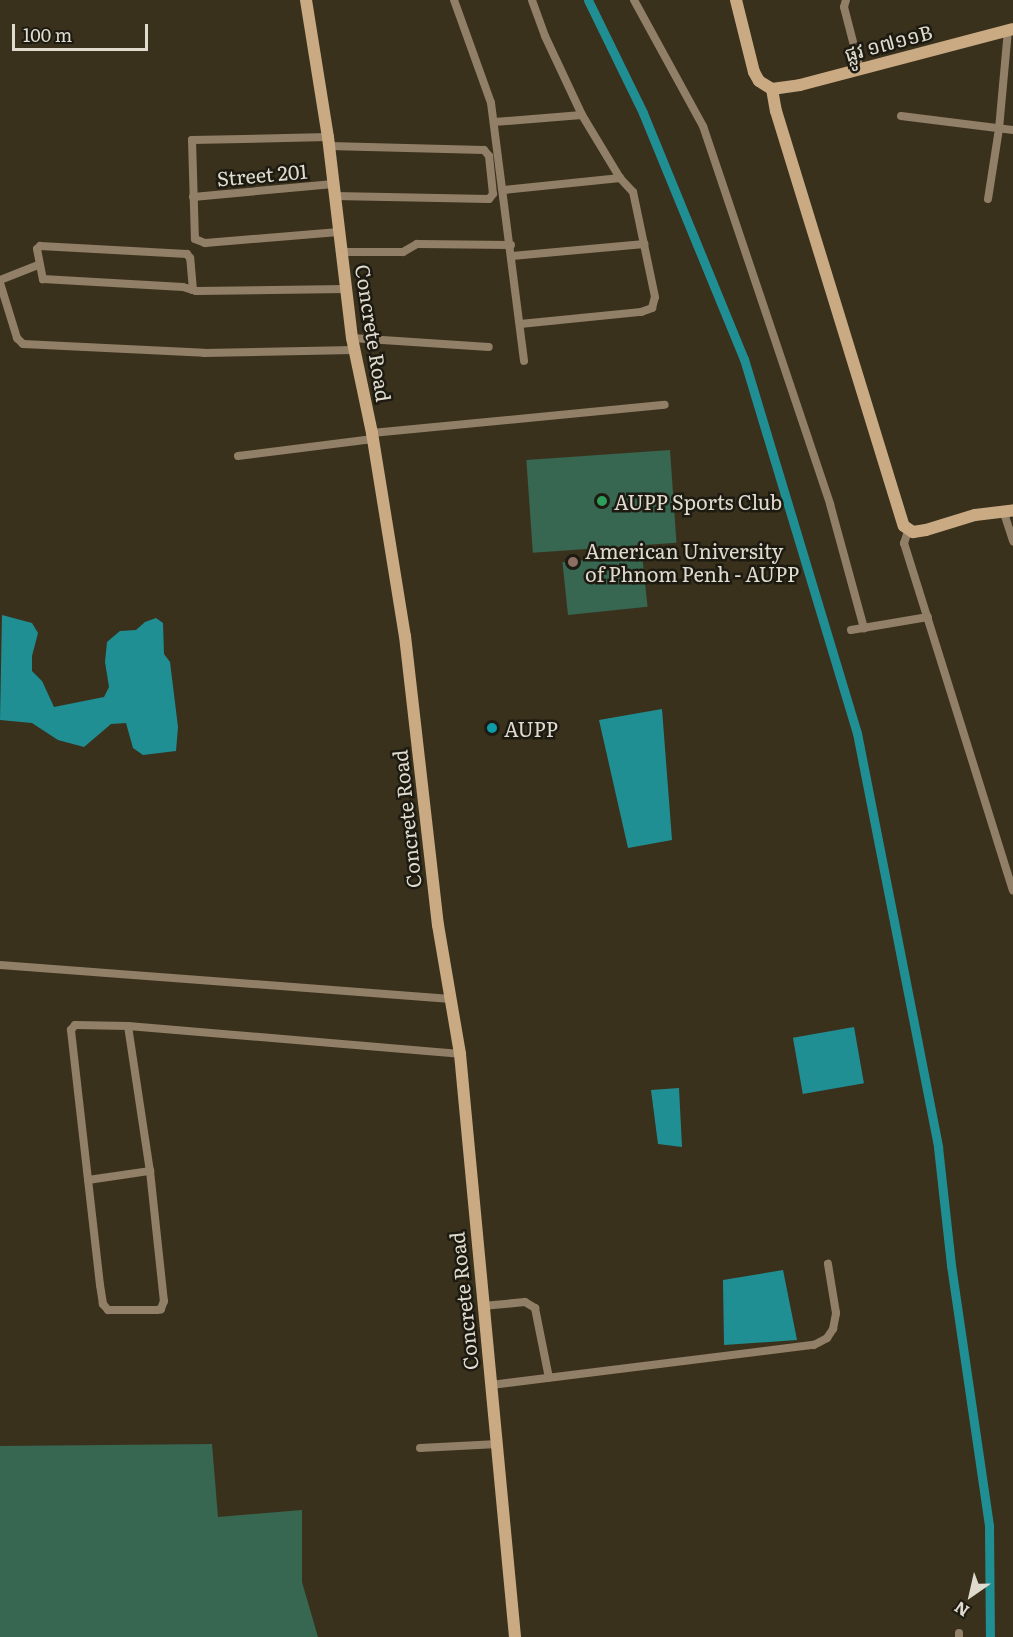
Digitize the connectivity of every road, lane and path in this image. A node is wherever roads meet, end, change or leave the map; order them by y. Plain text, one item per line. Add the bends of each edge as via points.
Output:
1 (306, 0) edge
2 (454, 0) edge
3 (532, 0) edge
4 (634, 0) edge
5 (736, 0) edge
6 (846, 0) edge
7 (1010, 29) edge
8 (860, 69) junction
9 (772, 89) junction
10 (582, 115) junction
11 (901, 116) dead end
12 (494, 122) junction
13 (999, 129) junction
14 (1013, 130) edge
15 (328, 142) junction
16 (621, 178) junction
17 (334, 190) junction
18 (504, 190) junction
19 (193, 196) junction
20 (988, 199) dead end
21 (339, 232) junction
22 (644, 244) junction
23 (511, 245) junction
24 (341, 252) junction
25 (512, 256) junction
26 (38, 265) junction
27 (0, 282) edge
28 (193, 290) junction
29 (346, 290) junction
30 (520, 324) junction
31 (353, 344) junction
32 (489, 347) dead end
33 (524, 361) dead end
34 (665, 405) dead end
35 (372, 436) junction
36 (238, 456) dead end
37 (1008, 510) edge
38 (908, 531) junction
39 (1013, 542) edge
40 (928, 617) junction
41 (864, 628) junction
42 (851, 630) dead end
43 (1013, 890) edge
44 (0, 965) edge
45 (451, 999) junction
46 (128, 1026) junction
47 (460, 1054) junction
48 (150, 1171) junction
49 (88, 1180) junction
50 (828, 1264) dead end
51 (483, 1306) junction
52 (549, 1377) junction
53 (491, 1385) junction
54 (498, 1444) junction
55 (420, 1448) dead end
56 (514, 1637) edge

1 - 15 street, Concrete Road
2 - 12 street via 486,86
3 - 10 street
4 - 41 street via 703,126 826,494
5 - 9 street via 754,72 763,85
6 - 8 street via 844,7
7 - 8 street, ផ្លូវ ១៧១១B
7 - 13 street
8 - 9 street, ផ្លូវ ១៧១១B
9 - 38 street via 853,365
10 - 12 street
10 - 16 street
11 - 13 street
12 - 18 street
13 - 14 street
13 - 20 street
15 - 17 street, Concrete Road
15 - 17 street, Street 201 via 484,150 489,156 493,194 489,199
15 - 19 street via 195,138 191,147
16 - 18 street
16 - 22 street via 633,192
17 - 19 street, Street 201
17 - 21 street, Concrete Road
18 - 23 street
19 - 21 street via 195,240 201,243
21 - 24 street, Concrete Road
22 - 25 street
22 - 30 street via 655,297 652,308
23 - 24 street via 417,244 403,252
23 - 25 street
24 - 29 street, Concrete Road
25 - 30 street
26 - 27 street
26 - 28 street via 43,279
26 - 28 street via 36,252 40,246 188,254
27 - 31 street via 17,338 23,344 204,353
28 - 29 street
29 - 31 street, Concrete Road
30 - 33 street
31 - 32 street
31 - 35 street, Concrete Road
34 - 35 street
35 - 36 street
35 - 45 street, Concrete Road via 405,636 438,925
37 - 38 street
37 - 39 street
38 - 40 street via 904,543
40 - 41 street
40 - 43 street
41 - 42 street
44 - 45 street
45 - 47 street, Concrete Road
46 - 47 street
46 - 48 street
46 - 49 street via 80,1024 71,1030
47 - 51 street, Concrete Road
48 - 49 street
48 - 49 street via 164,1301 158,1310 105,1308
50 - 52 street via 836,1313 833,1329 820,1342
51 - 52 street via 525,1302 535,1308
51 - 53 street, Concrete Road
52 - 53 street
53 - 54 street, Concrete Road
54 - 55 street
54 - 56 street, Concrete Road

